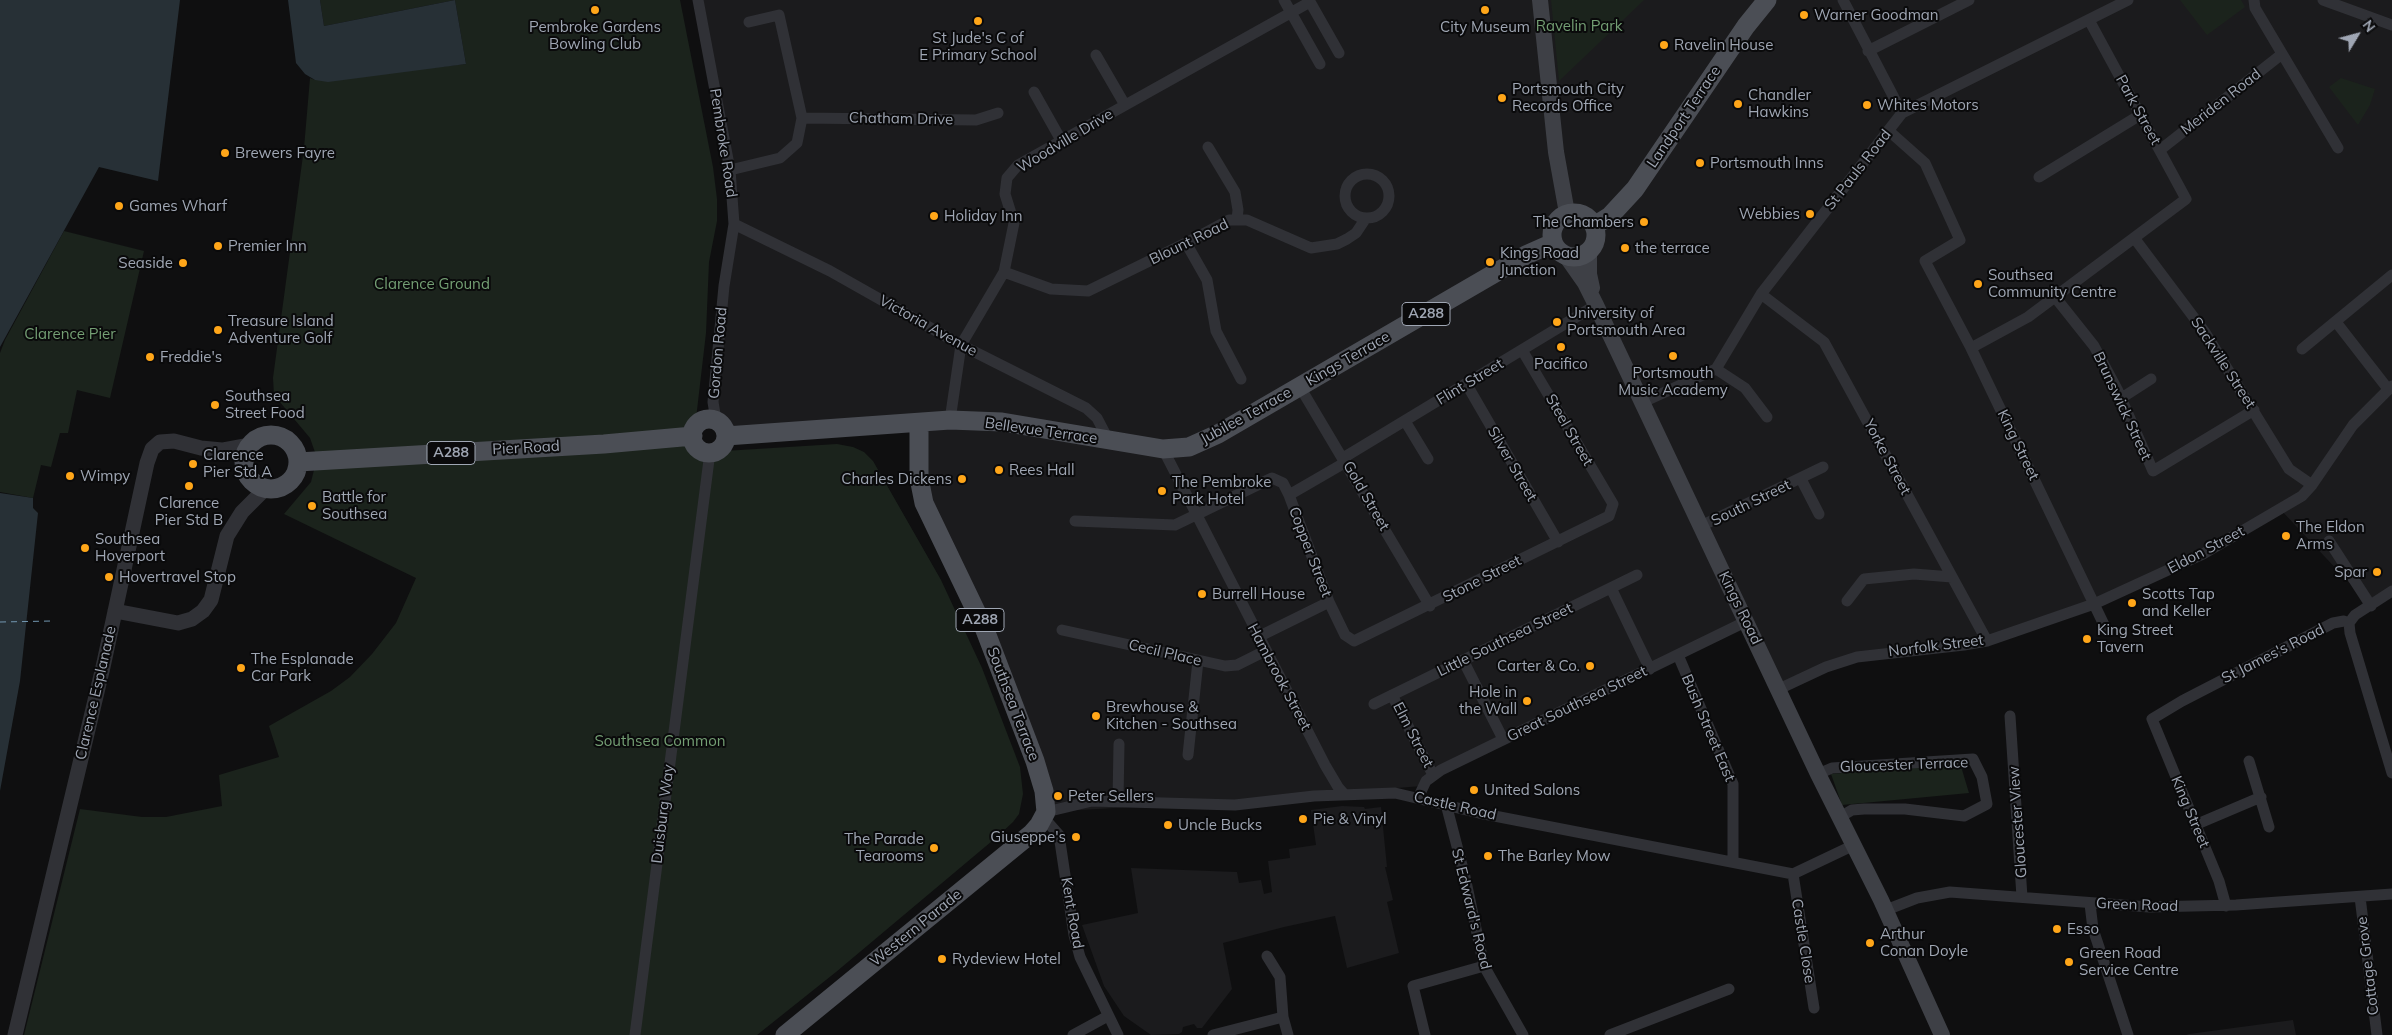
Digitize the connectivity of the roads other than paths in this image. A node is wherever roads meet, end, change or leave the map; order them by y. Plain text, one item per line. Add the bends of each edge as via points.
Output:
1 (698, 0) edge
2 (1284, 0) edge
3 (1540, 0) edge
4 (1767, 0) edge
5 (1843, 0) edge
6 (1969, 0) edge
7 (2128, 0) edge
8 (2254, 0) edge
9 (2324, 0) edge
10 (1310, 1) edge
11 (1291, 12) junction
12 (2089, 20) junction
13 (749, 22) dead end
14 (2392, 25) edge
15 (1868, 51) junction
16 (1339, 53) dead end
17 (2282, 54) junction
18 (1096, 55) dead end
19 (1320, 64) dead end
20 (1034, 92) dead end
21 (1125, 105) junction
22 (998, 113) dead end
23 (1902, 113) junction
24 (2140, 115) junction
25 (802, 118) junction
26 (1889, 131) junction
27 (1061, 140) junction
28 (1208, 147) dead end
29 (2338, 148) dead end
30 (2160, 150) junction
31 (730, 170) junction
32 (2039, 177) dead end
33 (1567, 213) junction
34 (1366, 218) junction
35 (1237, 219) junction
36 (734, 224) junction
37 (1594, 226) junction
38 (2135, 239) junction
39 (1186, 243) junction
40 (1560, 250) junction
41 (1589, 252) junction
42 (1004, 272) junction
43 (2392, 275) edge
44 (724, 286) joint
45 (1761, 294) junction
46 (2055, 297) junction
47 (1596, 305) junction
48 (2336, 322) junction
49 (961, 345) junction
50 (1971, 348) junction
51 (2302, 349) dead end
52 (1522, 350) junction
53 (1716, 369) junction
54 (1241, 379) dead end
55 (2152, 379) dead end
56 (1467, 385) junction
57 (1300, 387) junction
58 (2390, 387) edge
59 (2120, 399) junction
60 (1643, 402) junction
61 (2254, 410) junction
62 (1767, 417) dead end
63 (716, 420) junction
64 (950, 420) junction
65 (1405, 421) junction
66 (919, 423) junction
67 (693, 436) junction
68 (726, 436) junction
69 (1110, 441) junction
70 (249, 446) junction
71 (1163, 449) junction
72 (710, 452) junction
73 (1428, 459) dead end
74 (1344, 460) junction
75 (298, 462) junction
76 (1823, 467) dead end
77 (1801, 479) junction
78 (2312, 485) junction
79 (265, 489) junction
80 (1289, 495) junction
81 (1612, 511) joint
82 (1196, 514) junction
83 (1820, 514) dead end
84 (1075, 521) dead end
85 (1701, 526) junction
86 (2329, 541) dead end
87 (1558, 542) junction
88 (1637, 575) dead end
89 (1952, 577) junction
90 (1611, 588) junction
91 (2392, 591) edge
92 (1847, 601) dead end
93 (1329, 602) junction
94 (2094, 604) junction
95 (1430, 606) junction
96 (2371, 606) junction
97 (115, 611) junction
98 (1747, 621) junction
99 (2350, 623) junction
100 (1062, 630) dead end
101 (2107, 631) dead end
102 (1258, 637) junction
103 (1350, 640) joint
104 (1987, 641) junction
105 (1265, 651) junction
106 (1678, 655) junction
107 (1463, 660) junction
108 (1198, 661) junction
109 (1650, 669) junction
110 (1779, 689) junction
111 (1392, 695) junction
112 (1374, 704) dead end
113 (2010, 716) dead end
114 (2151, 720) joint
115 (1503, 739) junction
116 (1119, 744) dead end
117 (1188, 755) dead end
118 (2249, 761) dead end
119 (2392, 773) edge
120 (1818, 774) junction
121 (1433, 775) junction
122 (1345, 795) junction
123 (1418, 798) junction
124 (2261, 798) junction
125 (1118, 801) junction
126 (1446, 804) junction
127 (1045, 815) junction
128 (1840, 816) junction
129 (2195, 824) junction
130 (2269, 827) dead end
131 (1854, 845) junction
132 (1733, 862) junction
133 (1793, 874) junction
134 (2392, 894) edge
135 (2360, 897) junction
136 (2022, 898) junction
137 (2090, 904) junction
138 (2226, 906) junction
139 (1886, 910) junction
140 (1267, 956) dead end
141 (1484, 966) junction
142 (1729, 988) dead end
143 (1814, 1008) dead end
144 (1108, 1016) junction
145 (1283, 1017) junction
146 (636, 1033) edge
147 (15, 1035) edge
148 (785, 1035) edge
149 (1073, 1035) edge
150 (1118, 1035) edge
151 (1212, 1035) edge
152 (1288, 1035) edge
153 (1425, 1035) edge
154 (1523, 1035) edge
155 (1610, 1035) edge
156 (1942, 1035) edge
157 (2128, 1035) edge
158 (2377, 1035) edge

1 - 31 street, Pembroke Road
2 - 11 street
3 - 33 main road via 1556,152
4 - 37 main road, Landport Terrace via 1635,189 1610,216
5 - 15 street
6 - 15 street
7 - 12 street, St Pauls Road
8 - 17 street via 2255,8
9 - 14 street
10 - 11 street, Woodville Drive
10 - 16 street
11 - 19 street
11 - 21 street, Woodville Drive
12 - 23 street, St Pauls Road
12 - 24 street, Park Street
13 - 25 street via 779,15
15 - 23 street
17 - 29 street
17 - 30 street, Meriden Road
18 - 21 street, Woodville Drive
20 - 27 street
21 - 27 street, Woodville Drive
22 - 25 street, Chatham Drive via 976,120
23 - 26 street, St Pauls Road
24 - 30 street, Park Street
24 - 32 street
25 - 31 street via 797,143 780,158
26 - 45 street, St Pauls Road
26 - 50 street, King Street via 1925,163 1960,240 1925,261
27 - 42 street, Woodville Drive via 1018,165 1007,178 1005,194 1014,223
28 - 35 street via 1235,192
30 - 38 street, Park Street via 2186,199
31 - 36 street, Pembroke Road
33 - 37 main road via 1583,215
33 - 40 main road via 1554,225 1551,236
34 - 34 street, Blount Road via 1352,213 1345,192 1352,179 1374,174 1389,181 1390,197 1380,215
34 - 35 street, Blount Road via 1347,240 1311,248 1247,220
35 - 39 street, Blount Road via 1220,223
36 - 44 street, Pembroke Road
36 - 49 street, Victoria Avenue via 830,271
37 - 41 main road via 1595,242
38 - 46 street
38 - 61 street, Sackville Street via 2204,331
39 - 42 street, Blount Road via 1088,291 1050,289
39 - 54 street via 1207,280 1216,331
40 - 41 main road, A288 via 1578,257
40 - 47 main road, Kings Road via 1582,279
40 - 57 main road, Kings Terrace / A288 via 1526,255
41 - 47 main road, Kings Road via 1589,274
42 - 49 street, Woodville Drive
43 - 48 street
44 - 63 street, Gordon Road via 713,402
45 - 53 street, St Pauls Road
45 - 89 street, Yorke Street via 1824,342
46 - 50 street
46 - 59 street, Brunswick Street via 2094,346
47 - 52 street, Flint Street
47 - 60 main road, Kings Road
48 - 51 street
48 - 58 street
49 - 64 street
49 - 69 street, Victoria Avenue via 1086,408 1097,418
50 - 94 street, King Street
52 - 56 street, Flint Street
52 - 81 street, Steel Street via 1613,504
53 - 60 street
53 - 62 street via 1745,388
55 - 59 street
56 - 65 street, Flint Street
56 - 87 street, Silver Street
57 - 71 main road, Jubilee Terrace / A288 via 1218,434 1189,447
57 - 74 street, Gold Street
58 - 78 street, Eldon Street via 2353,425
59 - 61 street, Brunswick Street via 2152,471
60 - 85 main road, Kings Road
61 - 78 street, Sackville Street via 2289,469
63 - 67 main road via 703,420 697,424
63 - 68 main road
64 - 66 main road, Bellevue Terrace / A288
64 - 69 main road, Bellevue Terrace / A288 via 1002,422
65 - 73 street
65 - 74 street, Flint Street
66 - 68 main road, A288
66 - 127 main road, Southsea Terrace / A288 via 919,478 924,503 985,630 1035,761 1044,791
67 - 72 main road via 698,448
67 - 75 main road, Pier Road / A288
68 - 72 main road via 721,448
69 - 71 main road, Bellevue Terrace / A288
70 - 75 main road via 263,436 280,436 293,446
70 - 79 main road via 245,454 245,472 257,486
70 - 97 street, Clarence Esplanade via 222,450 160,442 152,450
71 - 82 street, Hambrook Street
72 - 146 street, Duisburg Way
74 - 80 street, Copper Street
74 - 95 street, Gold Street
75 - 79 main road via 294,478 288,484 273,490
76 - 77 street, South Street
77 - 83 street, South Street
77 - 85 street, South Street
78 - 94 street, Eldon Street via 2302,496 2203,554
79 - 97 street via 242,512 227,536 211,600 203,611 192,619 178,622
80 - 82 street via 1283,483 1272,478
80 - 93 street, Copper Street
81 - 87 street, Stone Street via 1609,516
82 - 84 street via 1175,525
82 - 102 street, Hambrook Street
85 - 98 main road, Kings Road
86 - 96 street
87 - 95 street, Stone Street
88 - 90 street, Little Southsea Street
89 - 92 street via 1914,574 1864,579
89 - 104 street, Yorke Street
90 - 107 street, Little Southsea Street
90 - 109 street
91 - 96 street
93 - 102 street
93 - 103 street, Copper Street
94 - 101 street, King Street
94 - 104 street, Norfolk Street
95 - 103 street, Stone Street
96 - 99 street via 2355,615
97 - 147 street, Clarence Esplanade
98 - 106 street, Great Southsea Street
98 - 110 main road, Kings Road
99 - 114 street, St James's Road via 2334,623 2189,697
99 - 119 street via 2350,633
100 - 108 street, Cecil Place
102 - 105 street, Hambrook Street
104 - 110 street, Norfolk Street via 1857,657 1826,667
105 - 108 street, Cecil Place via 1237,665
105 - 122 street, Hambrook Street
106 - 109 street, Great Southsea Street
106 - 132 street, Bush Street East via 1733,784
107 - 111 street, Little Southsea Street
107 - 115 street
108 - 117 street
109 - 115 street, Great Southsea Street
110 - 120 main road, Kings Road
111 - 112 street, Little Southsea Street
111 - 121 street, Elm Street
113 - 136 street, Gloucester View
114 - 129 street, King Street
115 - 121 street, Great Southsea Street
116 - 125 street
118 - 124 street
120 - 128 main road, Kings Road
120 - 128 street, Gloucester Terrace via 1832,768 1973,759 1982,777 1987,804 1964,816 1905,809 1852,810
121 - 123 street, Great Southsea Street via 1426,781
122 - 123 street, Castle Road via 1394,793
122 - 125 street, Castle Road via 1235,805
123 - 126 street, Castle Road
124 - 129 street
124 - 130 street
125 - 127 street, Castle Road via 1079,803
126 - 132 street, Castle Road
126 - 141 street, St Edward's Road
127 - 144 street, Kent Road via 1059,835 1074,935 1089,979
127 - 148 main road, Western Parade via 1032,833
128 - 131 main road, Kings Road
129 - 138 street, King Street
131 - 133 street
131 - 139 main road, Kings Road
132 - 133 street, Castle Road
133 - 143 street, Castle Close
134 - 135 street, Green Road
135 - 138 street, Green Road
135 - 158 street, Cottage Grove
136 - 137 street, Green Road
136 - 139 street, Green Road via 1938,893
137 - 138 street, Green Road
137 - 157 street via 2093,929
139 - 156 main road, Kings Road
140 - 145 street via 1280,977
141 - 153 street via 1413,986
141 - 154 street, St Edward's Road
142 - 155 street
144 - 149 street
144 - 150 street, Kent Road
145 - 151 street
145 - 152 street

